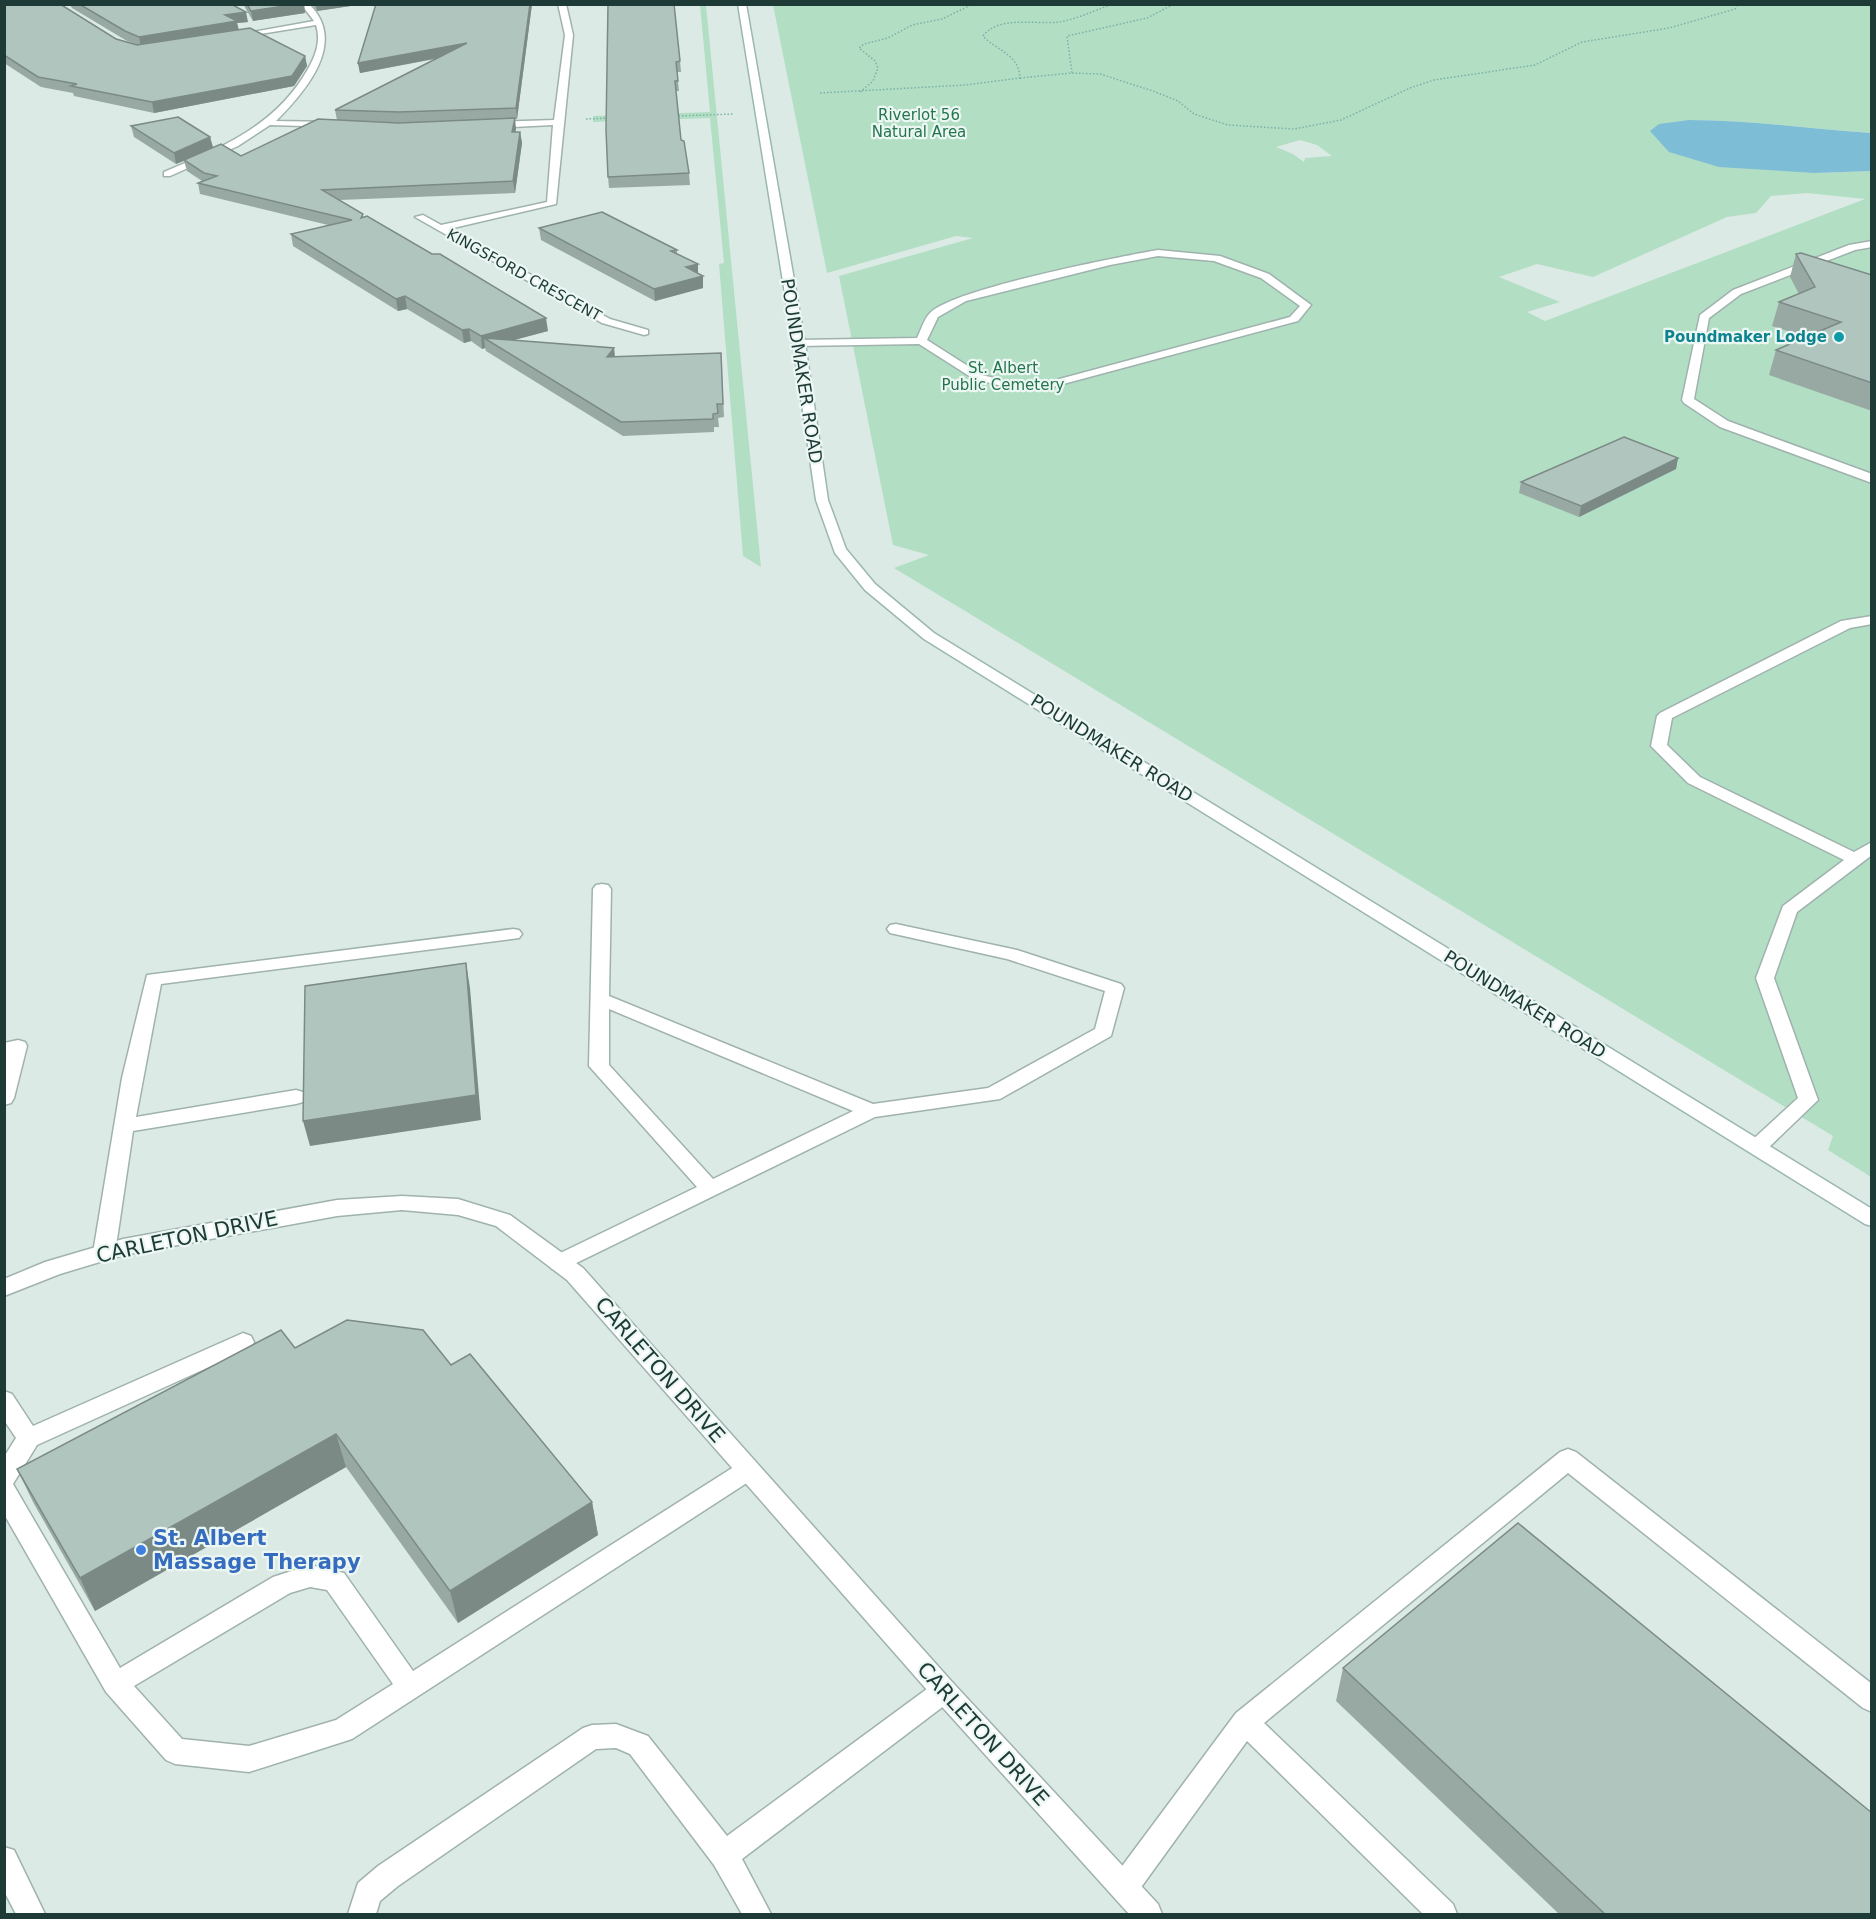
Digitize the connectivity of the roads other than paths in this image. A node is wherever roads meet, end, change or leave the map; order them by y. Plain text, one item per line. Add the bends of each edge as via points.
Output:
1 (304, 4) edge
2 (562, 4) edge
3 (742, 4) edge
4 (319, 22) junction
5 (227, 37) edge
6 (558, 122) junction
7 (270, 123) junction
8 (479, 125) edge
9 (341, 126) edge
10 (167, 174) dead end
11 (420, 217) dead end
12 (440, 228) junction
13 (1872, 243) edge
14 (644, 332) dead end
15 (921, 341) junction
16 (799, 343) junction
17 (1872, 479) edge
18 (1872, 620) edge
19 (1872, 847) edge
20 (1855, 859) junction
21 (602, 889) dead end
22 (896, 929) dead end
23 (513, 934) dead end
24 (601, 999) junction
25 (4, 1050) edge
26 (296, 1097) dead end
27 (4, 1098) edge
28 (871, 1111) junction
29 (124, 1126) junction
30 (1757, 1147) junction
31 (711, 1190) junction
32 (1872, 1219) edge
33 (104, 1253) junction
34 (560, 1263) junction
35 (4, 1288) edge
36 (243, 1342) dead end
37 (4, 1400) edge
38 (29, 1438) junction
39 (748, 1470) junction
40 (4, 1478) edge
41 (4, 1491) edge
42 (115, 1684) junction
43 (410, 1686) junction
44 (944, 1691) junction
45 (1872, 1700) edge
46 (1245, 1722) junction
47 (724, 1855) junction
48 (4, 1860) edge
49 (1124, 1887) junction
50 (31, 1914) edge
51 (362, 1914) edge
52 (757, 1914) edge
53 (1148, 1914) edge
54 (1443, 1914) edge

1 - 4 street
2 - 6 street, KINGSFORD CRESCENT via 569,35
3 - 16 street, POUNDMAKER ROAD
4 - 5 street
4 - 7 street via 324,34 322,49 307,81
6 - 8 street
6 - 12 street, KINGSFORD CRESCENT via 551,204
7 - 9 street
7 - 10 street via 226,149
11 - 12 street, KINGSFORD CRESCENT
12 - 14 street, KINGSFORD CRESCENT via 606,321
13 - 17 street via 1853,246 1737,292 1704,317 1689,400 1724,424
15 - 15 street via 978,377 1018,387 1052,384 1294,319 1306,305 1266,276 1216,258 1158,254 962,299 934,315
15 - 16 street
16 - 30 street, POUNDMAKER ROAD via 822,500 840,550 870,587 929,636
18 - 20 street via 1846,624 1665,716 1659,746 1694,780
19 - 20 street
20 - 30 street via 1789,910 1765,978 1808,1100
21 - 24 street
22 - 28 street via 1011,954 1115,988 1104,1032 993,1094
23 - 29 street via 153,979
24 - 28 street
24 - 31 street via 600,1066
25 - 27 street via 18,1046
26 - 29 street
28 - 31 street
29 - 33 street
30 - 32 street, POUNDMAKER ROAD
31 - 34 street
33 - 34 street, CARLETON DRIVE via 337,1208 402,1203 458,1207 503,1220
33 - 35 street, CARLETON DRIVE
34 - 39 street, CARLETON DRIVE via 575,1274
36 - 38 street
37 - 38 street
38 - 40 street
39 - 43 street
39 - 44 street, CARLETON DRIVE
41 - 42 street
42 - 43 street via 175,1750 249,1760 343,1730
42 - 43 street via 282,1585 310,1576 335,1581
44 - 47 street
44 - 49 street, CARLETON DRIVE
45 - 46 street via 1568,1459
46 - 49 street
46 - 54 street
47 - 51 street via 639,1745 616,1736 592,1737 388,1876 368,1893
47 - 52 street
48 - 50 street
49 - 53 street, CARLETON DRIVE

